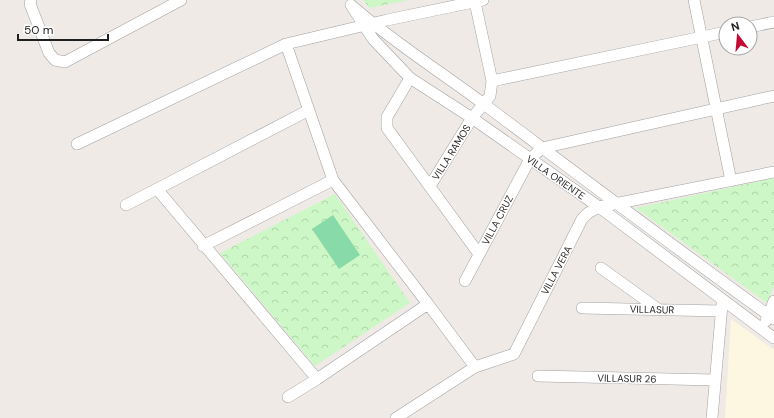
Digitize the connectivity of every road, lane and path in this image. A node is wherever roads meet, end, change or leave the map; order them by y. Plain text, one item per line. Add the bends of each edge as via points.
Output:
1 (31, 0) edge
2 (181, 0) edge
3 (694, 0) edge
4 (479, 1) edge
5 (349, 2) edge
6 (446, 4) edge
7 (774, 22) edge
8 (367, 24) junction
9 (758, 25) edge
10 (718, 34) edge
11 (702, 37) junction
12 (286, 44) junction
13 (410, 78) junction
14 (492, 81) junction
15 (774, 96) edge
16 (483, 104) junction
17 (716, 109) junction
18 (309, 110) junction
19 (472, 118) junction
20 (77, 144) dead end
21 (542, 148) junction
22 (530, 159) junction
23 (774, 172) edge
24 (333, 180) junction
25 (731, 180) junction
26 (430, 186) junction
27 (157, 189) junction
28 (615, 204) junction
29 (126, 205) dead end
30 (599, 206) junction
31 (203, 246) junction
32 (479, 254) junction
33 (601, 268) dead end
34 (465, 281) dead end
35 (723, 300) junction
36 (774, 301) edge
37 (428, 304) junction
38 (582, 308) dead end
39 (658, 309) junction
40 (721, 311) junction
41 (771, 317) edge
42 (762, 329) junction
43 (774, 338) edge
44 (475, 367) junction
45 (538, 376) dead end
46 (317, 379) junction
47 (715, 380) junction
48 (288, 397) dead end
49 (396, 418) edge
50 (712, 418) edge

1 - 2 street via 30,4 49,53 55,60 65,62
3 - 11 street
4 - 6 street
4 - 14 street
5 - 8 street, VILLA ORIENTE
6 - 8 street
7 - 9 street
8 - 12 street
8 - 13 street, VILLA ORIENTE via 373,39
8 - 16 street, VILLA ORIENTE via 384,30
10 - 11 street
11 - 14 street
11 - 17 street
12 - 18 street
12 - 20 street
13 - 19 street, VILLA ORIENTE
13 - 26 street via 387,117 386,124
14 - 16 street, VILLA RAMOS via 492,92
15 - 17 street
16 - 19 street, VILLA RAMOS
16 - 21 street, VILLA ORIENTE
17 - 21 street
17 - 25 street
18 - 24 street
18 - 27 street
19 - 22 street, VILLA ORIENTE
19 - 26 street, VILLA RAMOS
21 - 22 street, VILLA CRUZ
21 - 28 street, VILLA ORIENTE
22 - 30 street, VILLA ORIENTE
22 - 32 street, VILLA CRUZ
23 - 25 street, VILLA VERA
24 - 31 street
24 - 37 street
25 - 28 street, VILLA VERA
26 - 32 street
27 - 29 street
27 - 31 street
28 - 30 street, VILLA VERA
28 - 41 street, VILLA ORIENTE
30 - 35 street, VILLA ORIENTE
30 - 44 street, VILLA VERA via 582,219 514,354
31 - 46 street
32 - 34 street, VILLA CRUZ
33 - 39 street
35 - 40 street
35 - 42 street, VILLA ORIENTE
36 - 41 street
37 - 44 street
37 - 46 street
38 - 39 street, VILLASUR
39 - 40 street, VILLASUR
40 - 47 street
41 - 42 street
42 - 43 street, VILLA ORIENTE
44 - 49 street
45 - 47 street, VILLASUR 26
46 - 48 street
47 - 50 street

